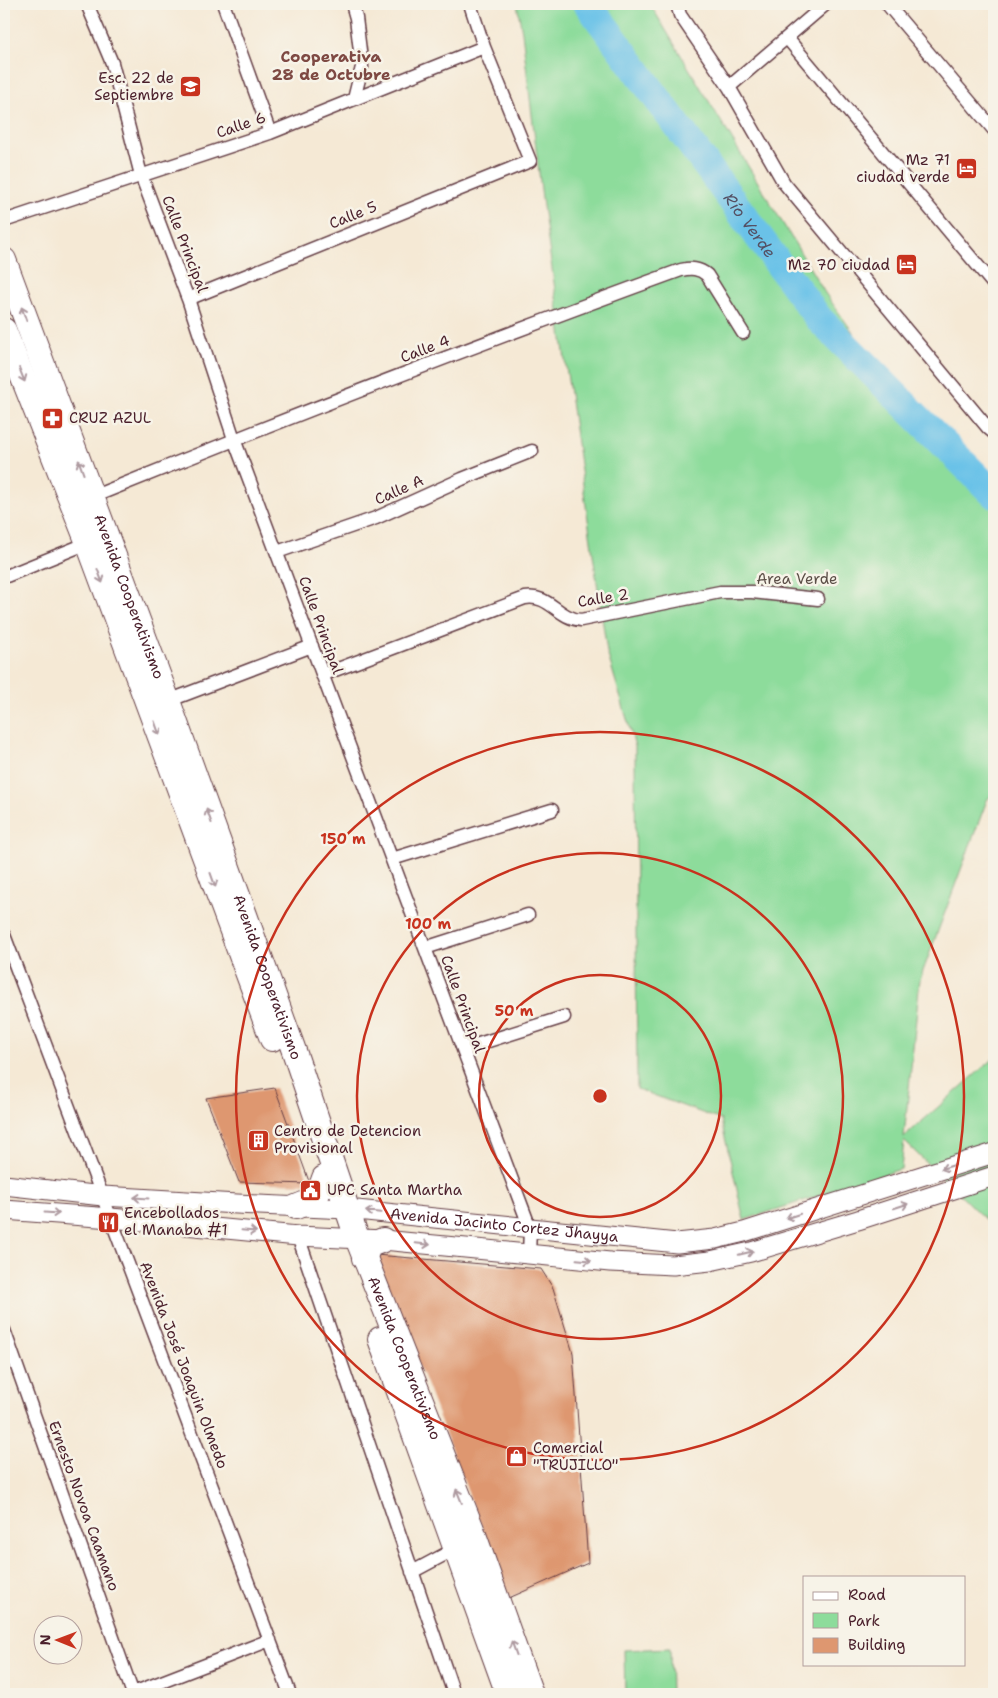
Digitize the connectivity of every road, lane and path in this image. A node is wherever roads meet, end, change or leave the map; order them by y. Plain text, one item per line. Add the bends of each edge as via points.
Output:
1 (87, 4) edge
2 (352, 4) edge
3 (470, 4) edge
4 (677, 4) edge
5 (826, 4) edge
6 (887, 4) edge
7 (224, 6) dead end
8 (787, 38) junction
9 (484, 47) junction
10 (729, 87) junction
11 (354, 99) junction
12 (994, 130) edge
13 (270, 133) junction
14 (141, 175) junction
15 (4, 221) edge
16 (4, 260) edge
17 (994, 285) edge
18 (188, 299) junction
19 (4, 330) edge
20 (743, 333) dead end
21 (994, 433) edge
22 (234, 439) junction
23 (532, 451) dead end
24 (92, 497) junction
25 (88, 543) junction
26 (278, 552) junction
27 (4, 577) edge
28 (818, 599) dead end
29 (312, 646) junction
30 (322, 675) junction
31 (168, 701) junction
32 (552, 810) dead end
33 (392, 859) junction
34 (528, 915) dead end
35 (4, 935) edge
36 (425, 948) junction
37 (564, 1017) dead end
38 (463, 1049) junction
39 (994, 1152) edge
40 (994, 1176) edge
41 (324, 1178) junction
42 (4, 1185) edge
43 (103, 1196) junction
44 (296, 1207) junction
45 (340, 1208) junction
46 (4, 1210) edge
47 (111, 1218) junction
48 (530, 1228) junction
49 (298, 1236) junction
50 (383, 1240) joint
51 (355, 1244) junction
52 (528, 1255) junction
53 (4, 1330) edge
54 (456, 1549) junction
55 (412, 1572) junction
56 (270, 1640) junction
57 (452, 1688) dead end
58 (133, 1694) edge
59 (290, 1694) edge
60 (508, 1694) edge
61 (530, 1694) edge

1 - 14 street, Calle Principal via 112,63
2 - 11 street via 362,67
3 - 9 street
4 - 10 street via 680,14
5 - 8 street
6 - 12 street
7 - 13 street
8 - 10 street
8 - 17 street
9 - 11 street, Calle 6
9 - 18 street, Calle 5 via 530,161
10 - 21 street via 784,183
11 - 13 street, Calle 6
13 - 14 street, Calle 6
14 - 15 street, Calle 6
14 - 18 street, Calle Principal
24 -> 16 highway, Avenida Cooperativismo
18 - 22 street, Calle Principal
19 -> 25 highway, Avenida Cooperativismo
20 - 22 street, Calle 4 via 707,275 702,270 688,268
22 - 24 street, Calle 4
22 - 26 street, Calle Principal
23 - 26 street, Calle A via 376,518
24 - 31 highway, Avenida Cooperativismo
25 - 27 street
25 -> 41 highway, Avenida Cooperativismo
26 - 29 street, Calle Principal
28 - 30 street, Calle 2 via 720,592 581,620 566,617 540,598 525,598
29 - 30 street, Calle Principal
29 - 31 street
30 - 33 street, Calle Principal
45 -> 31 highway, Avenida Cooperativismo via 294,1051
32 - 33 street
33 - 36 street, Calle Principal
34 - 36 street
35 - 43 street, Avenida José Joaquin Olmedo
36 - 38 street, Calle Principal
37 - 38 street
38 - 48 street, Calle Principal
39 -> 48 street, Avenida Jacinto Cortez Jhayya via 715,1239 677,1243
52 -> 40 street, Avenida Jacinto Cortez Jhayya via 673,1265 710,1261 760,1250
41 - 44 highway via 313,1201
41 - 45 highway, Avenida Cooperativismo
42 - 43 street, Avenida Jacinto Cortez Jhayya
44 -> 43 street, Avenida Jacinto Cortez Jhayya
43 - 47 street, Avenida José Joaquin Olmedo
44 - 45 street, Avenida Jacinto Cortez Jhayya
48 -> 45 street, Avenida Jacinto Cortez Jhayya
45 - 51 highway, Avenida Cooperativismo
46 -> 47 street
47 -> 49 street
47 - 56 street, Avenida José Joaquin Olmedo
48 - 52 street, Calle Principal
49 - 51 street
49 - 55 street
50 - 51 highway via 370,1245
50 -> 52 street, Avenida Jacinto Cortez Jhayya
51 - 54 highway, Avenida Cooperativismo
61 -> 51 highway, Avenida Cooperativismo via 472,1529
53 - 58 street, Ernesto Novoa Caamano
54 - 55 street
54 - 60 highway, Avenida Cooperativismo
55 - 57 street
56 - 58 street
56 - 59 street, Avenida José Joaquin Olmedo

